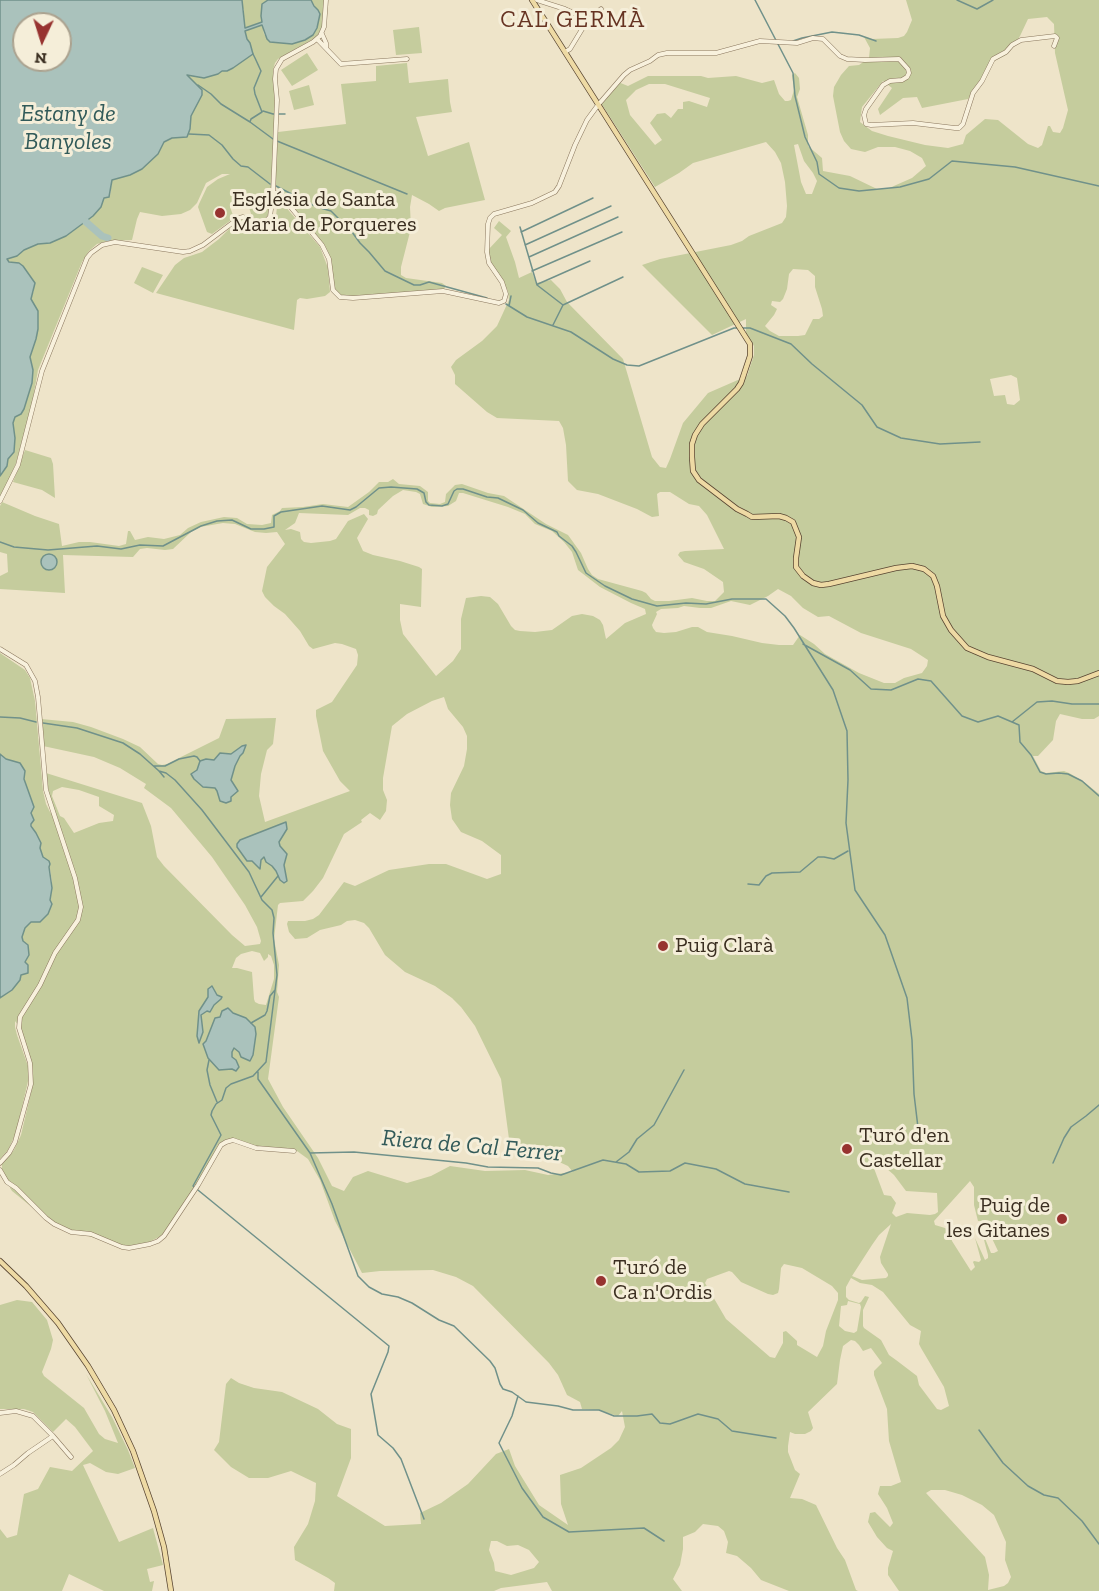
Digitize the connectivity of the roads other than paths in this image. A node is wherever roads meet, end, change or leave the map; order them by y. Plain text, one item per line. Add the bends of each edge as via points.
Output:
1 (326, 0) edge
2 (534, 0) edge
3 (600, 9) dead end
4 (589, 20) junction
5 (322, 34) junction
6 (317, 39) junction
7 (1054, 46) dead end
8 (326, 48) junction
9 (565, 52) junction
10 (407, 59) dead end
11 (598, 105) junction
12 (273, 193) junction
13 (0, 501) edge
14 (0, 649) edge
15 (1099, 673) edge
16 (294, 1151) dead end
17 (0, 1163) edge
18 (0, 1170) edge
19 (0, 1261) edge
20 (0, 1413) edge
21 (54, 1436) junction
22 (71, 1457) dead end
23 (0, 1474) edge
24 (171, 1591) edge

1 - 5 street
2 - 4 street
2 - 9 main road
3 - 4 street
4 - 9 street
5 - 6 street
5 - 8 street
6 - 8 street
6 - 12 street via 278,63
7 - 11 street via 1055,36 1020,40 993,59 959,128 913,123 866,124 866,110 883,85 907,77 908,69 899,58 847,59 818,38 797,43 760,41 705,54 662,53 630,70
8 - 10 street via 341,64
9 - 11 main road
11 - 12 street via 587,120 555,192 490,218 487,252 489,263 506,289 501,303 443,291 340,297 333,290 329,259 322,245 279,193
11 - 15 main road via 750,344 741,383 695,435 693,471 699,480 747,514 779,516 793,522 799,537 796,567 813,583 829,584 896,568 924,569 933,576 943,616 967,648 1033,669 1057,681 1078,681
12 - 13 street via 266,221 239,218 190,251 115,242 91,253 42,371 18,465
14 - 17 street via 26,665 35,681 46,790 81,908 78,920 20,1017 31,1084 18,1134
16 - 18 street via 226,1142 164,1236 150,1245 129,1248 54,1224 7,1182
19 - 24 main road via 58,1323 114,1410 151,1501
20 - 21 street via 33,1416
21 - 22 street
21 - 23 street

